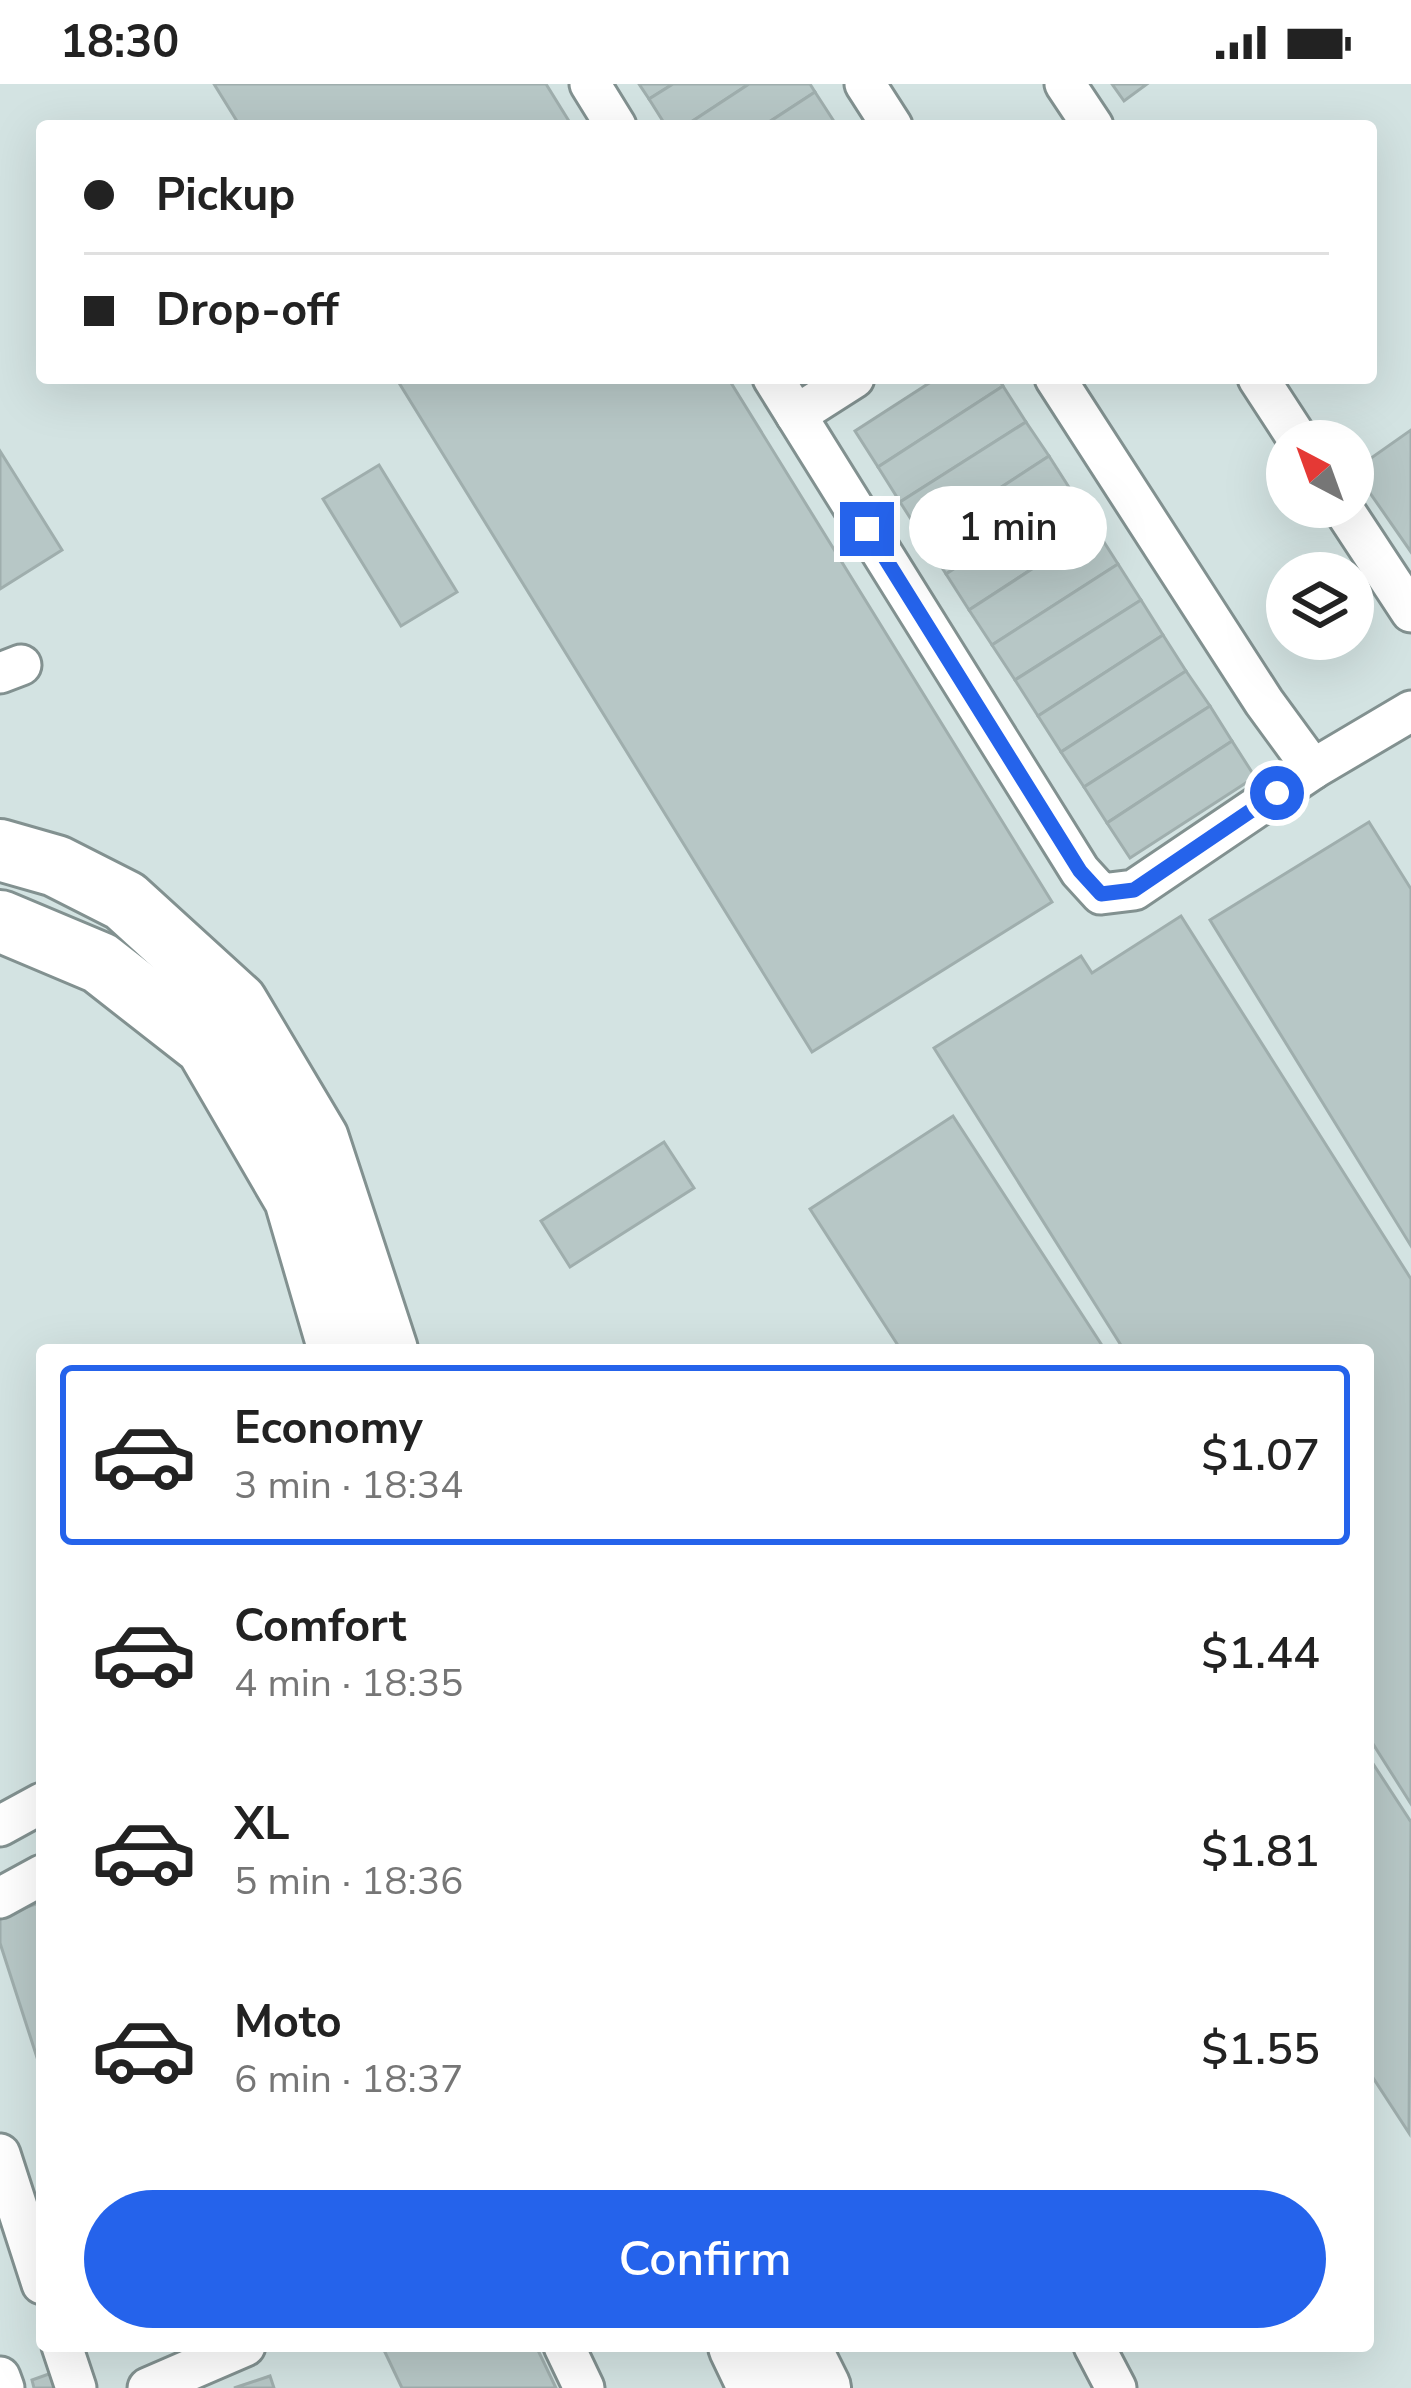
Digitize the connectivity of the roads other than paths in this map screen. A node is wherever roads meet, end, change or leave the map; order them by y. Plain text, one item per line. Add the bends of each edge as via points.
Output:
1 (590, 84) edge
2 (865, 84) edge
3 (1065, 84) edge
4 (612, 120) edge
5 (888, 120) edge
6 (1089, 120) edge
7 (777, 384) edge
8 (845, 384) edge
9 (1058, 384) edge
10 (1262, 384) edge
11 (796, 415) junction
12 (1285, 420) edge
13 (1356, 528) edge
14 (1411, 612) edge
15 (1411, 711) edge
16 (1312, 769) junction
17 (0, 850) edge
18 (0, 921) edge
19 (337, 1344) edge
20 (385, 1344) edge
21 (36, 1806) edge
22 (0, 1826) edge
23 (36, 1878) edge
24 (0, 1898) edge
25 (0, 2154) edge
26 (36, 2265) edge
27 (64, 2352) edge
28 (231, 2352) edge
29 (567, 2352) edge
30 (742, 2352) edge
31 (802, 2352) edge
32 (1097, 2352) edge
33 (0, 2377) edge
34 (4, 2388) edge
35 (76, 2388) edge
36 (148, 2388) edge
37 (584, 2388) edge
38 (759, 2388) edge
39 (820, 2388) edge
40 (1116, 2388) edge

1 - 4 street
2 - 5 street
3 - 6 street
7 - 11 street
8 - 11 street
9 - 16 street
10 - 12 street
11 - 16 street via 1101,894 1134,890
13 - 14 street
15 - 16 street
17 - 20 highway via 56,866 124,901 237,1003 318,1139
18 - 19 highway via 100,963 206,1046 295,1198
21 - 22 street
23 - 24 street
25 - 26 street
27 - 35 street
28 - 36 street
29 - 37 street
30 - 38 highway
31 - 39 highway
32 - 40 street
33 - 34 street

